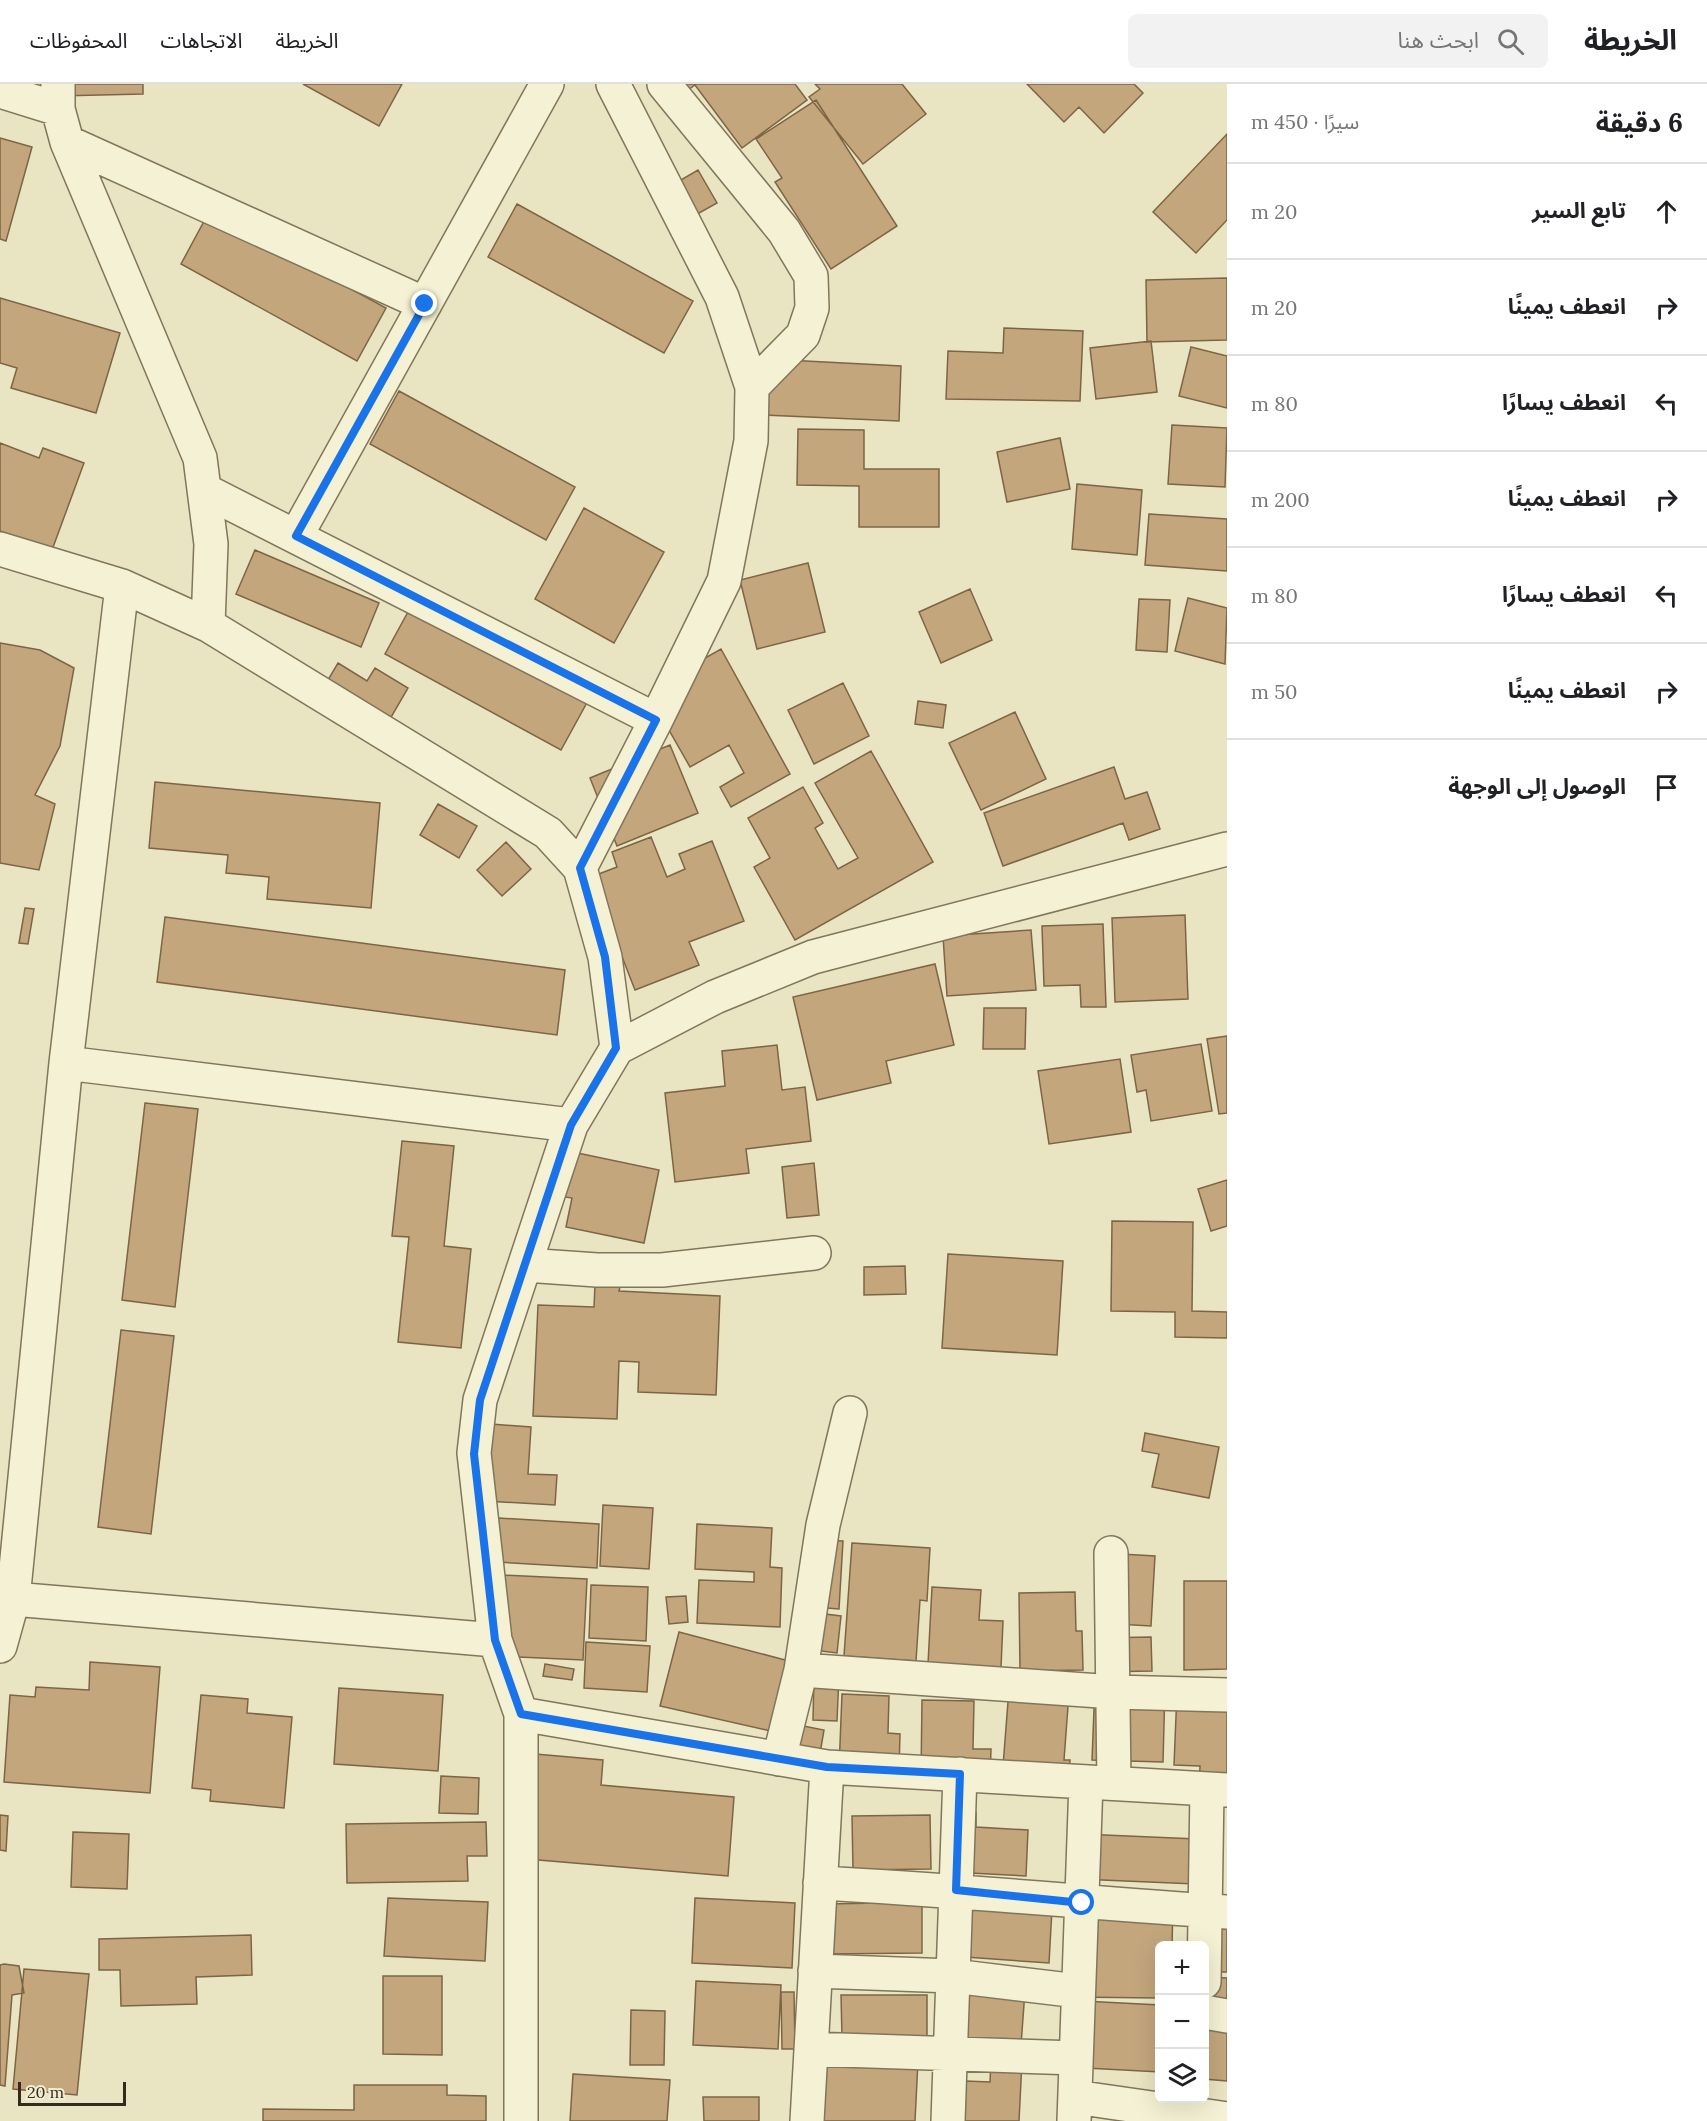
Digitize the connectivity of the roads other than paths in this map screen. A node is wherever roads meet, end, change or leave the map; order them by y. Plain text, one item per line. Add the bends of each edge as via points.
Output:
1 (547, 84) edge
2 (613, 84) edge
3 (664, 84) edge
4 (0, 91) edge
5 (58, 96) edge
6 (67, 142) junction
7 (425, 304) junction
8 (752, 387) junction
9 (204, 490) junction
10 (296, 536) junction
11 (0, 549) edge
12 (122, 586) junction
13 (208, 625) junction
14 (656, 720) junction
15 (1227, 849) edge
16 (580, 868) junction
17 (616, 1048) junction
18 (66, 1063) junction
19 (571, 1125) junction
20 (814, 1253) dead end
21 (525, 1265) junction
22 (850, 1413) dead end
23 (1111, 1553) dead end
24 (13, 1599) junction
25 (495, 1640) junction
26 (0, 1646) edge
27 (801, 1670) junction
28 (1114, 1692) junction
29 (1227, 1695) edge
30 (521, 1714) junction
31 (778, 1759) junction
32 (827, 1767) junction
33 (960, 1774) junction
34 (1100, 1782) junction
35 (1217, 1789) edge
36 (820, 1883) junction
37 (956, 1890) junction
38 (1082, 1903) junction
39 (1216, 1911) edge
40 (1209, 1952) edge
41 (815, 1971) junction
42 (953, 1976) junction
43 (1078, 1991) junction
44 (1209, 2013) edge
45 (1227, 2016) edge
46 (810, 2049) junction
47 (950, 2052) junction
48 (1076, 2058) junction
49 (1074, 2109) edge
50 (1211, 2111) edge
51 (521, 2121) edge
52 (807, 2121) edge
53 (948, 2121) edge

1 - 7 street
2 - 8 street via 722,297
3 - 8 street via 784,231 811,276 812,308 803,335
4 - 5 street
5 - 6 street
6 - 7 street
6 - 9 street via 200,458
7 - 10 street
8 - 14 street via 751,441 724,581
9 - 10 street
9 - 13 street via 211,544
10 - 14 street
11 - 12 street
12 - 13 street
12 - 18 street
13 - 16 street via 548,833
14 - 16 street
15 - 17 street via 813,957 715,997
16 - 17 street via 605,957
17 - 19 street
18 - 19 street
18 - 24 street
19 - 21 street
20 - 21 street via 662,1270
21 - 25 street via 480,1400 474,1454
22 - 27 street via 823,1525
23 - 28 street
24 - 25 street
24 - 26 street
25 - 30 street
27 - 28 street
27 - 31 street
28 - 29 street
28 - 34 street
30 - 31 street
30 - 51 street
31 - 32 street
32 - 33 street
32 - 36 street
33 - 34 street
33 - 37 street
34 - 35 street
34 - 38 street
35 - 39 street
36 - 37 street
36 - 41 street
37 - 38 street
37 - 42 street
38 - 39 street
38 - 43 street
39 - 40 street
41 - 42 street
41 - 46 street
42 - 43 street
42 - 47 street
43 - 48 street
44 - 45 street
46 - 47 street
46 - 52 street
47 - 48 street
47 - 53 street
48 - 49 street
49 - 50 street

